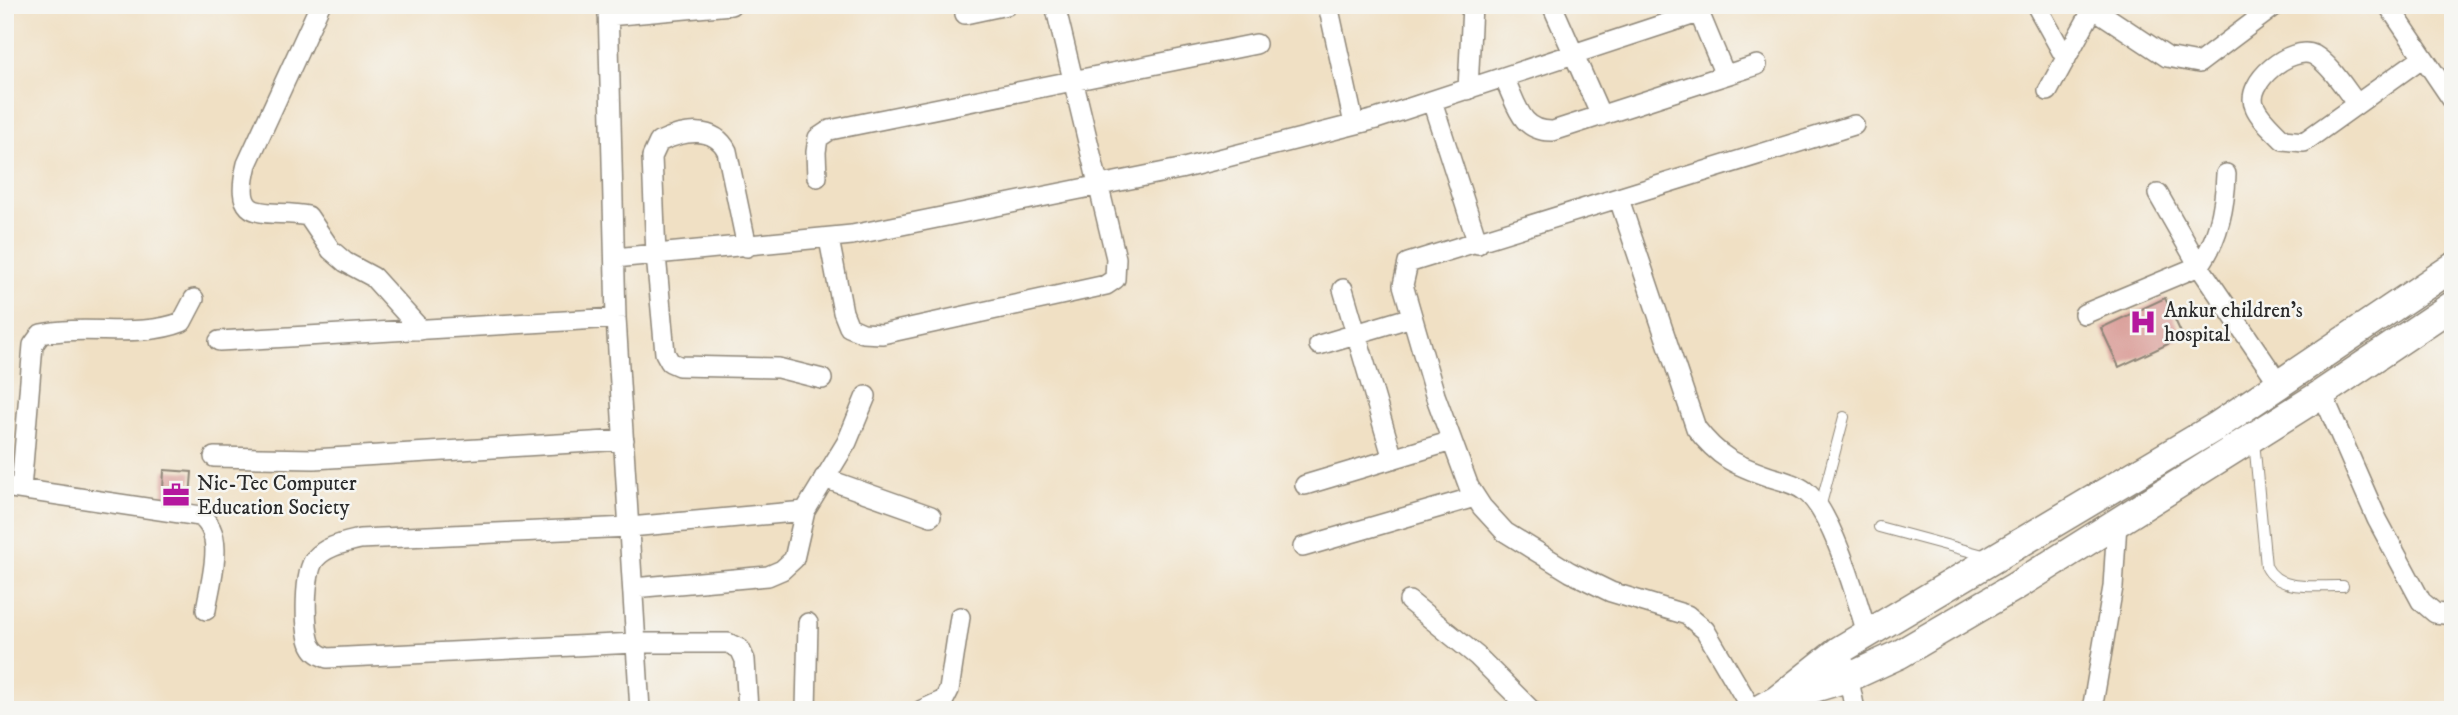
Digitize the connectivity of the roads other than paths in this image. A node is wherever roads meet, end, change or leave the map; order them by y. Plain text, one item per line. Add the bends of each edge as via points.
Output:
1 (320, 5) edge
2 (731, 5) edge
3 (1007, 5) edge
4 (1055, 5) edge
5 (1328, 5) edge
6 (1472, 5) edge
7 (2036, 5) edge
8 (2388, 5) edge
9 (1553, 6) edge
10 (2273, 6) edge
11 (2094, 7) edge
12 (1697, 9) edge
13 (608, 11) edge
14 (965, 14) dead end
15 (1256, 44) dead end
16 (1576, 55) junction
17 (2423, 57) junction
18 (2066, 59) junction
19 (1757, 65) dead end
20 (1725, 75) junction
21 (1074, 78) junction
22 (1504, 78) junction
23 (1468, 90) junction
24 (2048, 91) dead end
25 (1432, 101) junction
26 (2453, 101) edge
27 (2357, 104) junction
28 (1601, 116) junction
29 (1354, 124) junction
30 (1854, 125) dead end
31 (2226, 174) dead end
32 (817, 177) dead end
33 (1099, 186) junction
34 (2158, 194) dead end
35 (1619, 199) junction
36 (829, 239) junction
37 (1478, 244) junction
38 (747, 247) junction
39 (656, 255) junction
40 (615, 258) junction
41 (2199, 266) junction
42 (2453, 267) edge
43 (1343, 289) dead end
44 (194, 299) dead end
45 (2453, 305) edge
46 (2084, 314) dead end
47 (1412, 317) junction
48 (617, 318) junction
49 (421, 330) junction
50 (1355, 334) junction
51 (219, 341) dead end
52 (1320, 345) dead end
53 (822, 379) dead end
54 (2280, 385) junction
55 (2322, 393) junction
56 (866, 396) dead end
57 (1844, 417) dead end
58 (2254, 437) junction
59 (624, 440) junction
60 (1452, 441) junction
61 (214, 457) dead end
62 (1393, 459) junction
63 (824, 478) junction
64 (1305, 485) dead end
65 (13, 488) edge
66 (1475, 497) junction
67 (1819, 509) junction
68 (805, 511) junction
69 (931, 516) dead end
70 (2117, 523) junction
71 (630, 527) junction
72 (1879, 527) dead end
73 (1303, 547) dead end
74 (1996, 558) junction
75 (2343, 586) dead end
76 (633, 588) junction
77 (1409, 601) dead end
78 (206, 610) dead end
79 (2453, 615) edge
80 (960, 617) dead end
81 (808, 623) dead end
82 (1867, 634) junction
83 (636, 643) junction
84 (1840, 650) junction
85 (1850, 677) junction
86 (1762, 706) edge
87 (640, 710) edge
88 (748, 710) edge
89 (806, 710) edge
90 (922, 710) edge
91 (1531, 710) edge
92 (1854, 710) edge
93 (2092, 710) edge

1 - 49 street via 247,164 244,199 261,215 308,216 331,250 373,277
2 - 13 street
3 - 14 street
4 - 21 street
5 - 29 street
6 - 23 street
7 - 18 street
8 - 17 street
9 - 16 street
10 - 11 street via 2200,63 2167,57
11 - 18 street
12 - 16 street
12 - 20 street
13 - 40 street
15 - 21 street
16 - 22 street
16 - 28 street
17 - 26 street
17 - 27 street
18 - 24 street
19 - 20 street
20 - 28 street
21 - 32 street via 830,130 818,138
21 - 33 street
22 - 23 street
22 - 28 street via 1529,127 1538,132
23 - 25 street
25 - 29 street
25 - 37 street
27 - 27 street via 2304,142 2294,144 2283,140 2254,106 2253,93 2259,80 2302,52 2323,62
29 - 33 street
30 - 35 street
31 - 41 street via 2215,238
33 - 36 street
33 - 36 street via 1116,258 1115,279 1106,285 882,334 849,327
34 - 41 street
35 - 37 street
35 - 67 street via 1696,428 1713,451 1740,467 1806,492
36 - 38 street
37 - 47 street via 1408,263 1403,285
38 - 39 street
38 - 39 street via 727,151 720,138 707,132 672,136 659,142 652,157
39 - 40 street
39 - 53 street via 665,353 670,362 778,368
40 - 48 street
41 - 46 street
41 - 54 street
42 - 54 street
43 - 50 street
44 - 65 street via 183,321 165,329 41,334 33,345
45 - 55 street
47 - 50 street
47 - 60 street
48 - 49 street
48 - 59 street
49 - 51 street
50 - 52 street
50 - 62 street
54 - 74 street
55 - 58 street
55 - 79 street via 2377,520 2421,601 2435,613
56 - 63 street via 847,442
57 - 67 lane
58 - 70 street
58 - 75 lane via 2266,566 2272,579 2283,584
59 - 61 street via 314,459
59 - 71 street
60 - 62 street
60 - 66 street
62 - 64 street
63 - 68 street
63 - 69 street
65 - 78 street via 200,516 214,534
66 - 73 street
66 - 86 street via 1505,532 1570,572 1611,592 1687,615 1705,630
67 - 82 street via 1850,577
68 - 71 street
68 - 76 street via 793,559 782,570 768,576
70 - 85 street via 1900,654
70 - 93 street via 2113,587
71 - 76 street
71 - 83 street via 360,539 331,547 315,559 307,580 310,643 327,658
72 - 74 lane
74 - 82 street
76 - 83 street
77 - 91 street via 1477,656
80 - 90 street via 949,690 944,700
81 - 89 street
82 - 84 street
83 - 87 street
83 - 88 street via 728,643 740,649 745,660
84 - 85 street
84 - 86 street
85 - 86 street
85 - 92 street

